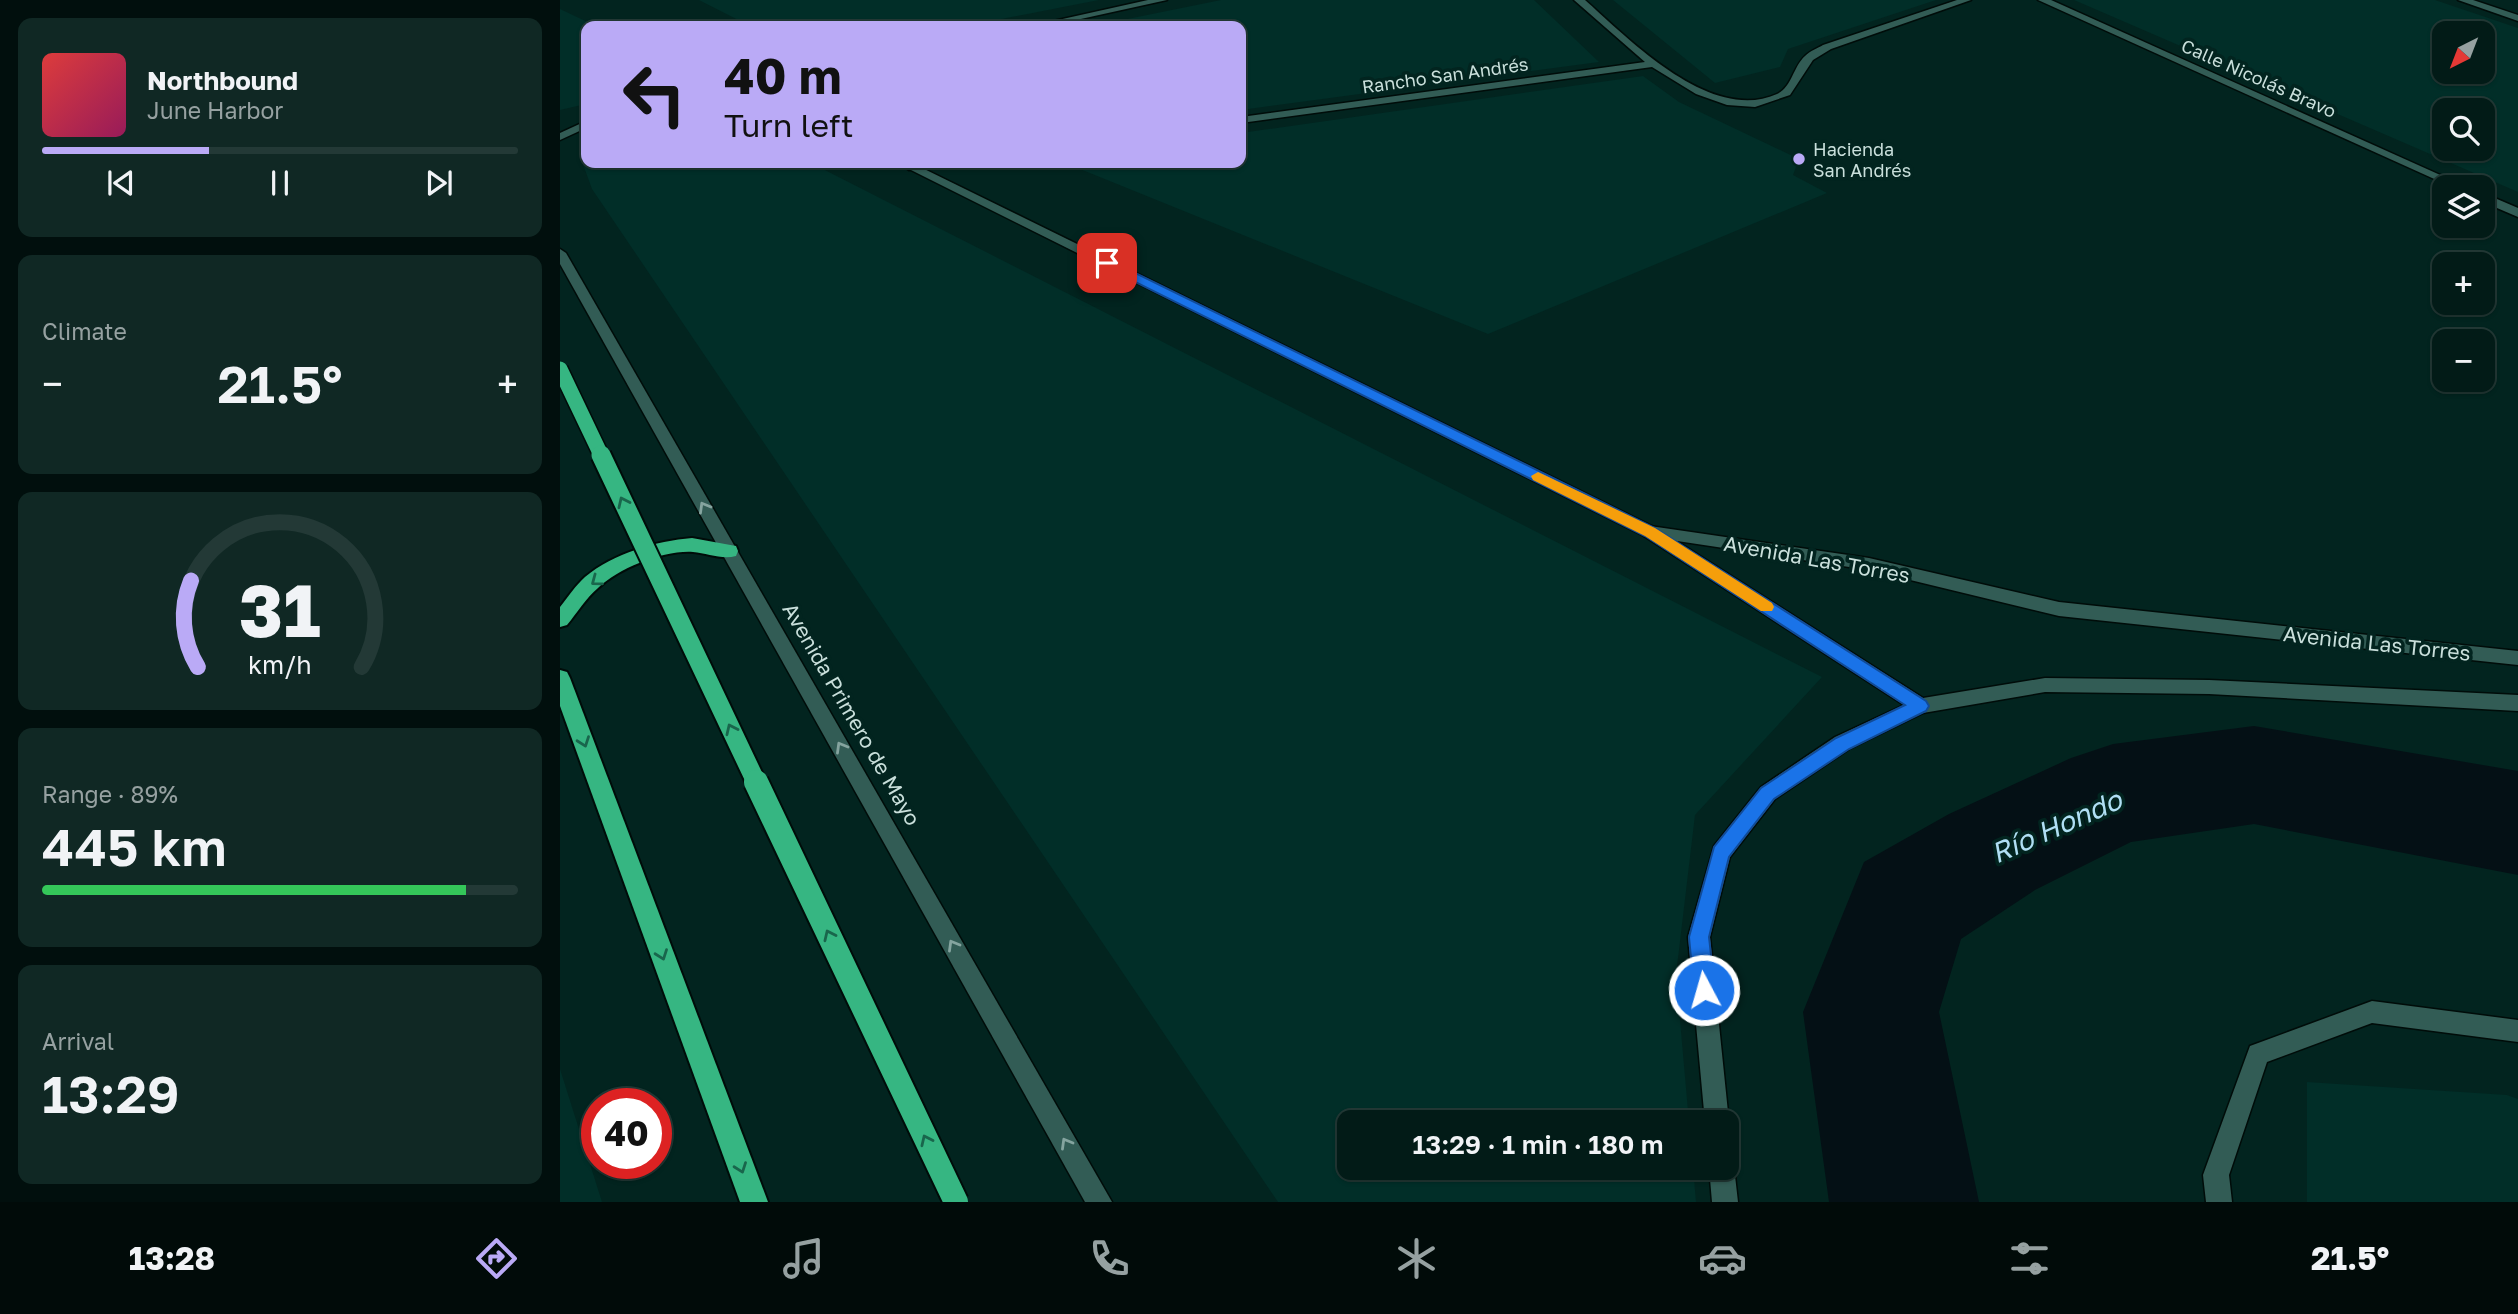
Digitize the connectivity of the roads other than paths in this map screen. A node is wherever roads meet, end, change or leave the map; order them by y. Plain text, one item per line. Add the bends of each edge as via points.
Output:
1 (1162, 0) edge
2 (1579, 0) edge
3 (1966, 0) edge
4 (2043, 0) edge
5 (2463, 0) edge
6 (2518, 18) edge
7 (1060, 21) edge
8 (1653, 64) junction
9 (1246, 119) edge
10 (581, 124) edge
11 (581, 126) edge
12 (560, 127) edge
13 (560, 138) edge
14 (914, 168) edge
15 (2434, 175) edge
16 (2495, 202) edge
17 (2518, 213) edge
18 (560, 253) edge
19 (560, 369) edge
20 (1650, 532) junction
21 (729, 551) junction
22 (560, 620) edge
23 (2518, 658) edge
24 (560, 678) edge
25 (2518, 703) edge
26 (1920, 706) junction
27 (2518, 1031) edge
28 (1716, 1110) edge
29 (1722, 1180) edge
30 (754, 1202) edge
31 (956, 1202) edge
32 (1099, 1202) edge
33 (1725, 1202) edge
34 (2219, 1202) edge

1 - 7 street
2 - 8 street
3 - 8 street via 1827,47 1810,57 1794,85 1775,98 1748,104 1702,94
4 - 15 street, Calle Nicolás Bravo
5 - 6 street
8 - 9 street, Rancho San Andrés
10 - 12 street
11 - 13 street
14 - 20 street, Avenida Las Torres
16 - 17 street
21 -> 18 street, Avenida Primero de Mayo
31 -> 19 highway, bridge
20 - 23 street, Avenida Las Torres via 1869,564 2059,609
20 - 26 street
21 -> 22 highway via 692,545 664,547 628,561 592,582
32 -> 21 street, Avenida Primero de Mayo
24 -> 30 highway
25 - 26 street via 2209,687 2045,685
26 - 28 street via 1842,743 1768,793 1721,853 1699,937
27 - 34 street via 2372,1012 2258,1054 2216,1175
29 - 33 street

